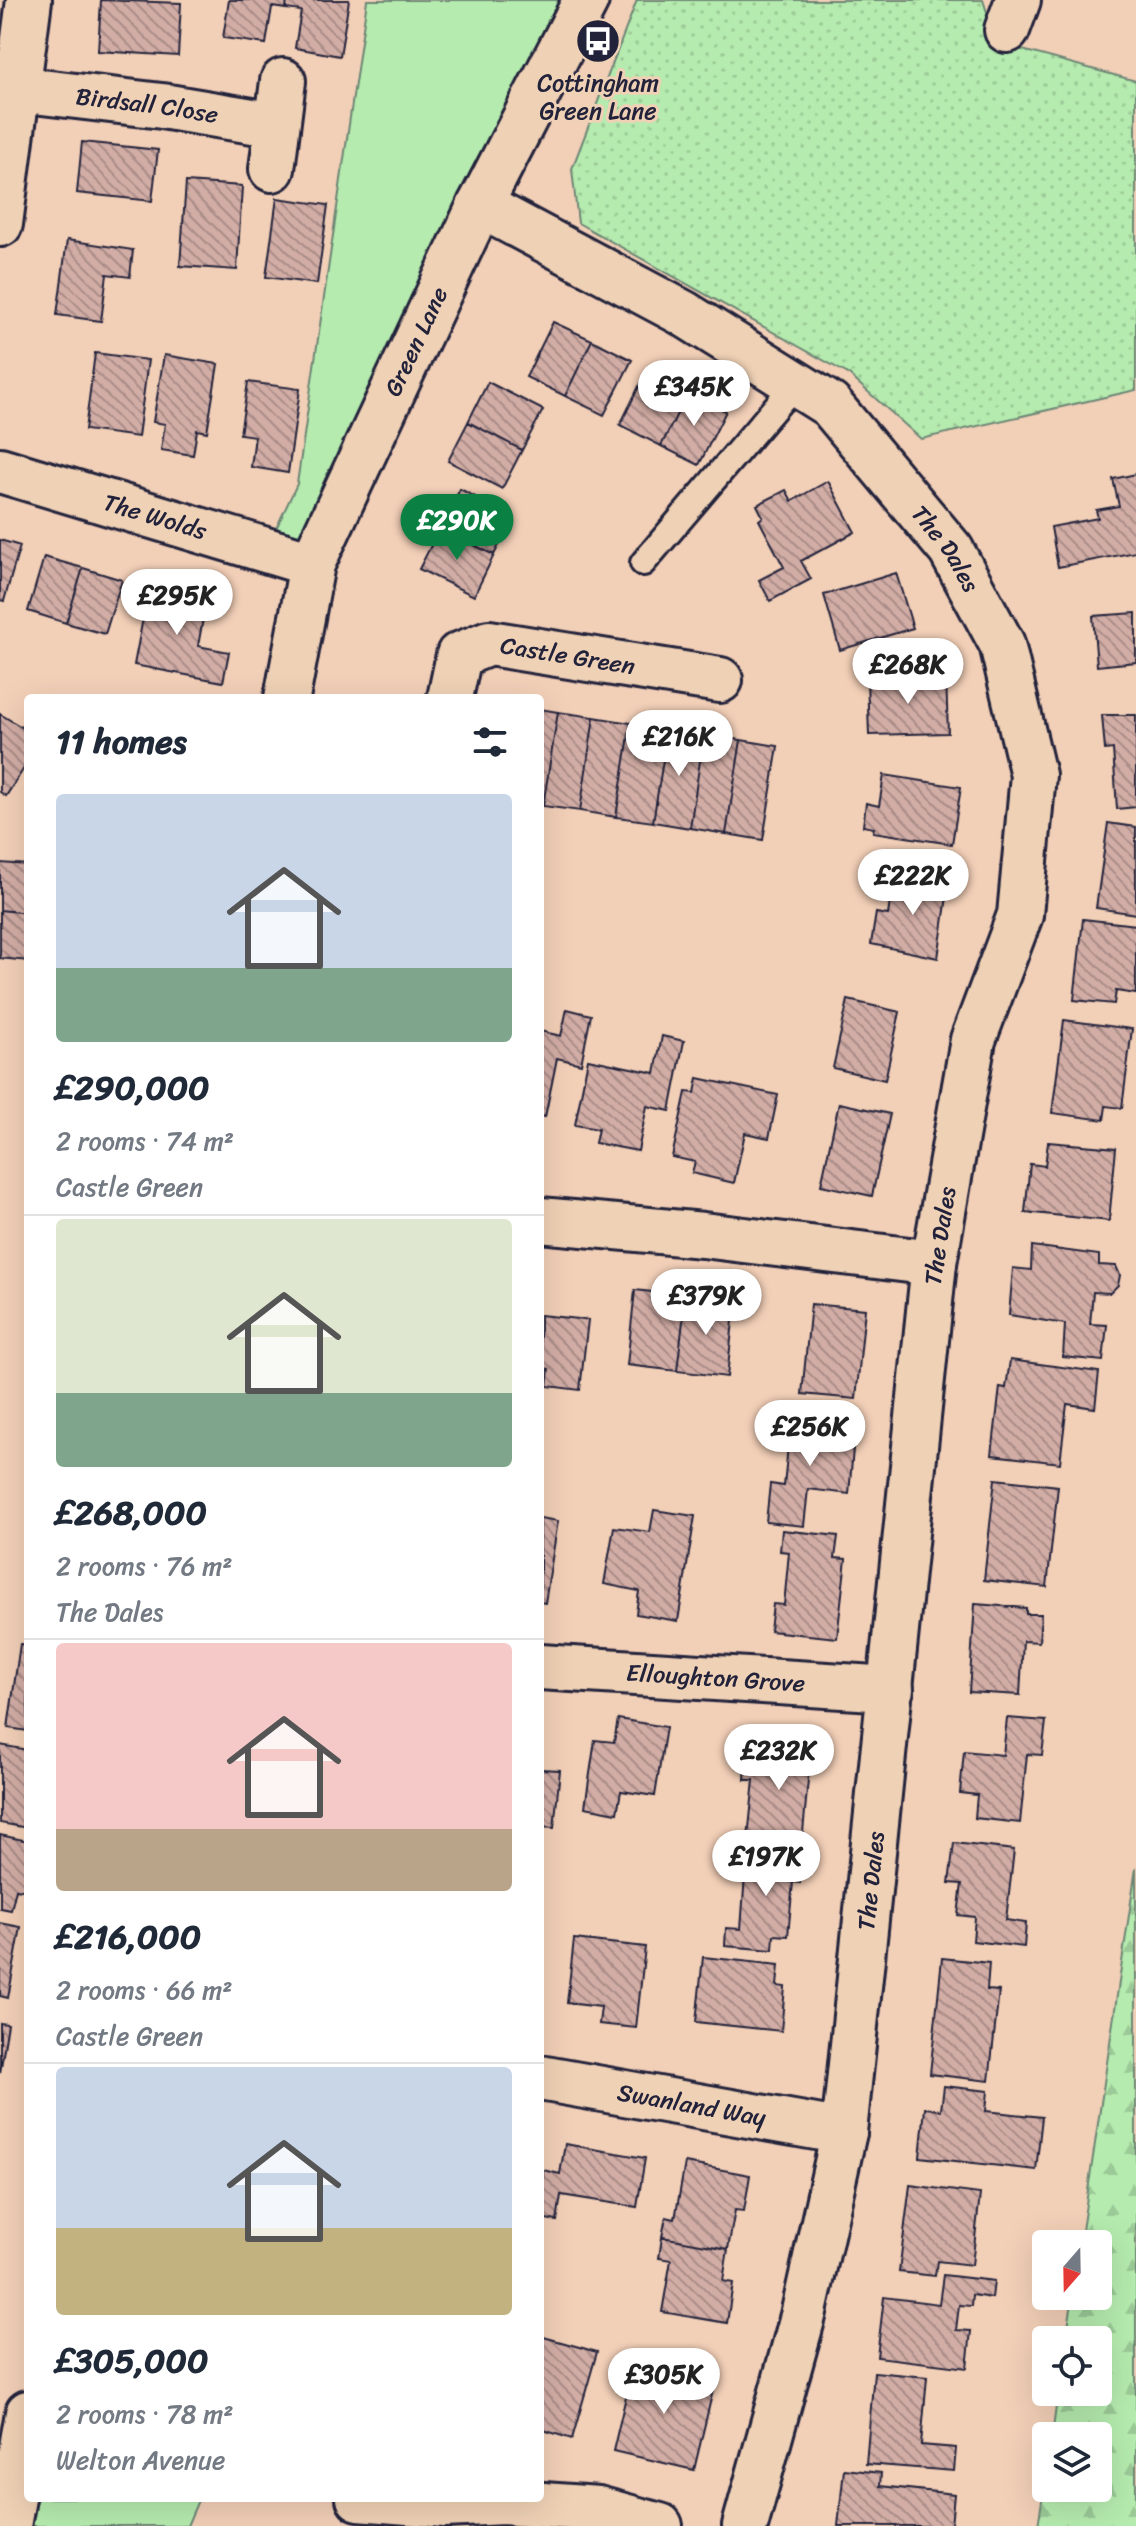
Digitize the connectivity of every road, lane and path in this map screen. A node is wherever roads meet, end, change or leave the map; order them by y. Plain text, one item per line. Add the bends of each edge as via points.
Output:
1 (29, 0) edge
2 (586, 0) edge
3 (283, 81) dead end
4 (16, 89) junction
5 (277, 125) junction
6 (272, 169) dead end
7 (480, 205) junction
8 (0, 224) edge
9 (796, 383) junction
10 (0, 470) edge
11 (643, 563) dead end
12 (312, 564) junction
13 (720, 680) dead end
14 (288, 694) edge
15 (451, 694) edge
16 (544, 1220) edge
17 (934, 1263) junction
18 (544, 1667) edge
19 (891, 1689) junction
20 (544, 2079) edge
21 (844, 2132) junction
22 (24, 2424) edge
23 (8, 2468) edge
24 (338, 2502) edge
25 (408, 2502) edge
26 (503, 2502) edge
27 (503, 2502) edge
28 (8, 2526) edge
29 (335, 2526) edge
30 (660, 2526) edge
31 (745, 2526) edge

1 - 4 street
2 - 7 street, Green Lane
3 - 5 street
4 - 5 street, Birdsall Close
4 - 8 street
5 - 6 street
7 - 9 street, The Dales via 683,313
7 - 12 street, Green Lane
9 - 11 lane
9 - 17 street, The Dales via 830,405 951,550 1002,644 1033,775 1020,915 973,1040
10 - 12 street, The Wolds
12 - 14 street, Green Lane
13 - 15 street, Castle Green via 489,643 459,655
16 - 17 street
17 - 19 street, The Dales
18 - 19 street, Elloughton Grove
19 - 21 street, The Dales
20 - 21 street, Swanland Way
21 - 31 street, The Dales via 803,2316
22 - 23 street
23 - 28 street
24 - 29 street
25 - 27 street
26 - 30 street via 598,2509

